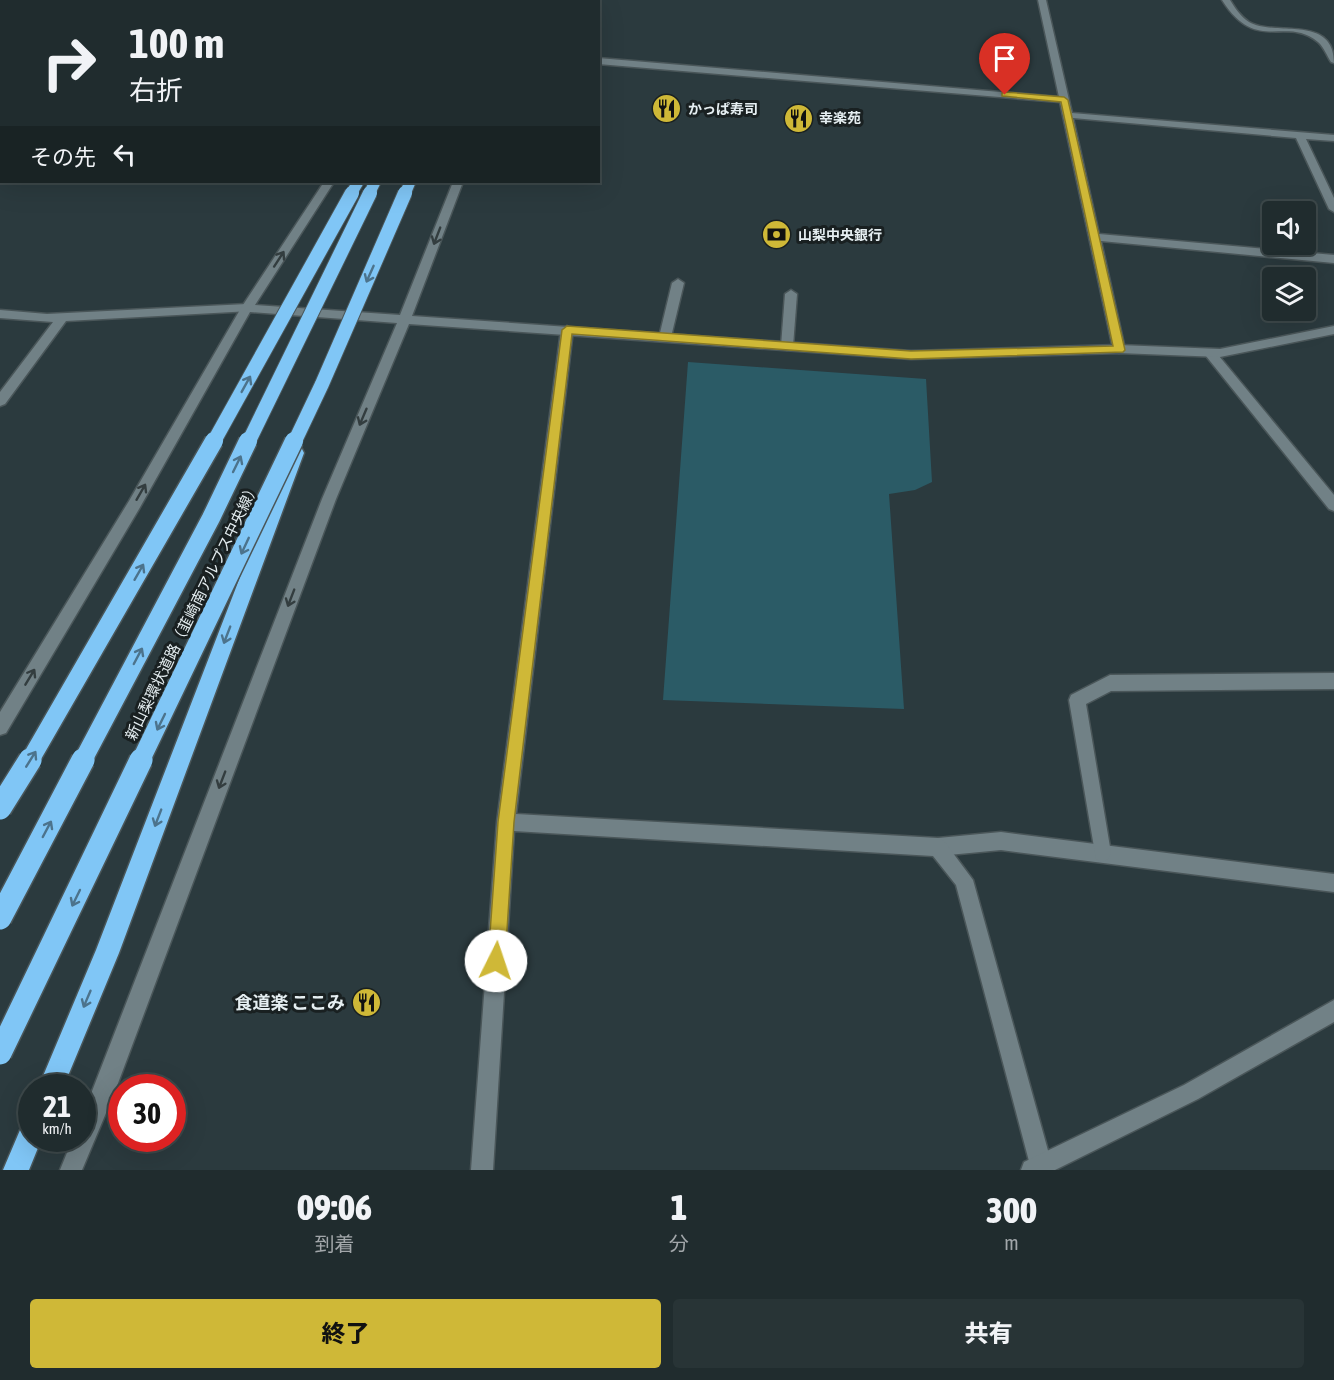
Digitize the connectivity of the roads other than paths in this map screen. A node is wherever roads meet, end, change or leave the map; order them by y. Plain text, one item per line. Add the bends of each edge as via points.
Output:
1 (1042, 0) edge
2 (1226, 0) edge
3 (1334, 60) edge
4 (600, 61) edge
5 (1064, 100) junction
6 (1067, 115) junction
7 (1300, 135) junction
8 (1334, 138) edge
9 (328, 183) edge
10 (357, 183) edge
11 (375, 183) edge
12 (410, 183) edge
13 (458, 183) edge
14 (1334, 208) edge
15 (1094, 237) junction
16 (1334, 259) edge
17 (678, 283) dead end
18 (791, 294) dead end
19 (247, 308) junction
20 (0, 314) edge
21 (63, 317) junction
22 (405, 318) junction
23 (567, 330) junction
24 (1334, 330) edge
25 (665, 337) junction
26 (787, 346) junction
27 (1119, 350) junction
28 (1210, 353) junction
29 (322, 384) junction
30 (0, 401) edge
31 (1334, 505) edge
32 (1334, 681) edge
33 (0, 727) edge
34 (0, 808) edge
35 (506, 822) junction
36 (938, 847) junction
37 (1102, 853) junction
38 (1334, 883) edge
39 (0, 918) edge
40 (1334, 1010) edge
41 (0, 1053) edge
42 (56, 1074) edge
43 (24, 1152) edge
44 (1036, 1167) edge
45 (16, 1170) edge
46 (71, 1170) edge
47 (482, 1170) edge

1 - 5 street
2 - 3 street via 1237,19 1248,25 1315,36 1324,42
4 - 5 street
5 - 6 street
6 - 7 street
6 - 15 street
7 - 8 street
7 - 14 street
19 -> 9 street
34 -> 10 highway, bridge via 209,450
39 -> 11 highway, 新山梨環状道路（韮崎南アルプス中央線）, bridge via 210,518
12 -> 29 highway, 新山梨環状道路（韮崎南アルプス中央線）, bridge
13 -> 22 street
15 - 16 street
15 - 27 street
17 - 25 street
18 - 26 street
19 - 21 street
19 - 22 street
33 -> 19 street
20 - 21 street
21 - 30 street
22 - 23 street
22 -> 46 street via 329,499
23 - 25 street
23 - 35 street
24 - 28 street
25 - 26 street
26 - 27 street via 911,355
27 - 28 street
28 - 31 street
29 -> 41 highway, 新山梨環状道路（韮崎南アルプス中央線）, bridge
29 -> 42 highway, bridge via 107,953
32 - 37 street via 1110,684 1077,700
35 - 36 street
35 - 47 street
36 - 37 street via 1001,841
36 - 44 street via 964,880
37 - 38 street
40 - 44 street via 1191,1092
43 - 45 highway

